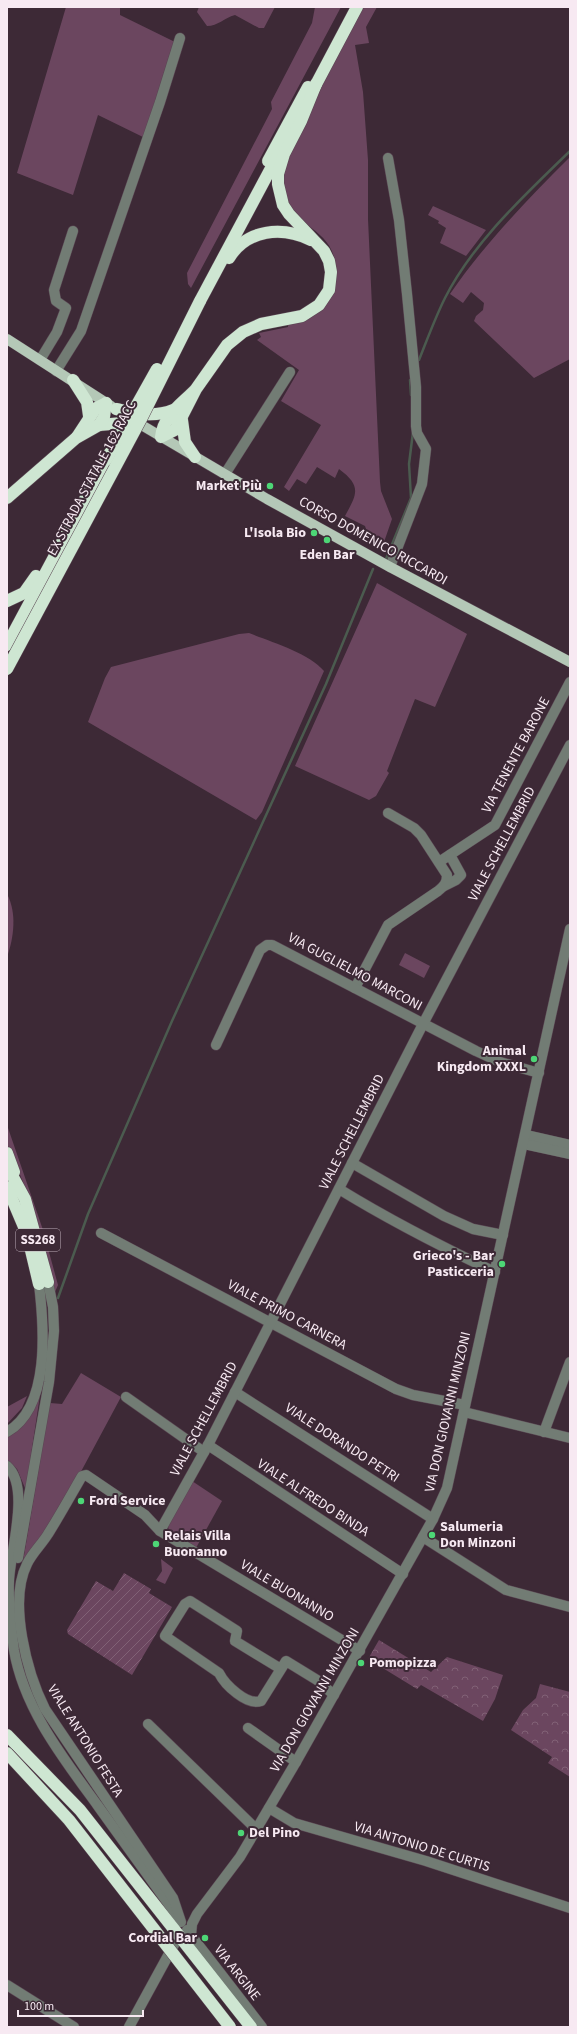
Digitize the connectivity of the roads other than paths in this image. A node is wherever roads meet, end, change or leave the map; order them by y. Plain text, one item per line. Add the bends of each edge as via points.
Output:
1 (351, 7) edge
2 (357, 7) edge
3 (180, 38) dead end
4 (316, 84) junction
5 (388, 158) dead end
6 (73, 231) dead end
7 (318, 243) junction
8 (202, 297) junction
9 (7, 339) edge
10 (40, 360) junction
11 (56, 371) junction
12 (290, 372) dead end
13 (73, 380) junction
14 (196, 389) junction
15 (111, 406) junction
16 (174, 410) junction
17 (89, 416) junction
18 (182, 420) junction
19 (136, 422) junction
20 (99, 425) junction
21 (76, 438) junction
22 (163, 438) junction
23 (195, 457) junction
24 (106, 460) junction
25 (225, 474) junction
26 (7, 498) edge
27 (390, 567) junction
28 (7, 601) edge
29 (7, 645) edge
30 (570, 662) edge
31 (7, 669) edge
32 (570, 682) edge
33 (570, 745) edge
34 (388, 813) dead end
35 (450, 855) junction
36 (439, 862) junction
37 (444, 886) junction
38 (570, 931) edge
39 (355, 988) junction
40 (423, 1024) junction
41 (216, 1044) dead end
42 (539, 1073) junction
43 (525, 1139) junction
44 (570, 1145) edge
45 (7, 1154) edge
46 (570, 1154) edge
47 (352, 1163) junction
48 (9, 1169) edge
49 (7, 1187) edge
50 (339, 1189) junction
51 (25, 1199) junction
52 (101, 1234) dead end
53 (503, 1235) junction
54 (29, 1240) junction
55 (495, 1272) junction
56 (43, 1283) junction
57 (270, 1322) junction
58 (570, 1362) edge
59 (235, 1392) junction
60 (126, 1397) dead end
61 (464, 1409) junction
62 (7, 1432) edge
63 (544, 1432) junction
64 (570, 1438) edge
65 (206, 1449) junction
66 (7, 1466) edge
67 (82, 1476) joint
68 (433, 1519) junction
69 (160, 1531) junction
70 (423, 1537) junction
71 (402, 1574) junction
72 (10, 1604) junction
73 (570, 1607) edge
74 (360, 1651) junction
75 (281, 1669) junction
76 (334, 1695) junction
77 (148, 1724) dead end
78 (248, 1728) dead end
79 (7, 1735) edge
80 (7, 1739) edge
81 (7, 1753) edge
82 (296, 1762) junction
83 (269, 1808) junction
84 (256, 1829) junction
85 (570, 1908) edge
86 (197, 1914) junction
87 (181, 1922) junction
88 (191, 1935) junction
89 (177, 1946) junction
90 (7, 1985) edge
91 (74, 2027) edge
92 (129, 2027) edge
93 (230, 2027) edge
94 (244, 2027) edge
95 (251, 2027) edge
96 (262, 2027) edge

1 - 8 highway
2 - 4 highway
3 - 11 street via 81,331
4 - 7 highway via 284,154 278,184 288,214
4 - 8 highway
5 - 27 street via 407,287 416,387 416,426 426,449 422,484
6 - 10 street via 54,290 56,301 66,308
7 - 8 highway via 304,236 281,231 270,231 253,237 232,253
7 - 14 highway via 329,262 331,272 328,290 319,305 302,316 260,324 235,338 221,352
8 - 24 highway, EX STRADA STATALE 162 RACC, bridge
8 - 31 highway, EX STRADA STATALE 162 RACC, bridge via 137,426
9 - 10 main road, CORSO DOMENICO RICCARDI
10 - 11 main road, CORSO DOMENICO RICCARDI
11 - 13 main road, CORSO DOMENICO RICCARDI
12 - 25 street
13 - 15 main road, CORSO DOMENICO RICCARDI
13 - 17 highway via 86,402
14 - 16 highway
14 - 18 highway
15 - 16 highway via 152,415
15 - 17 highway via 96,408
15 - 19 main road, CORSO DOMENICO RICCARDI
15 - 20 highway
16 - 22 highway via 164,423
17 - 21 highway
18 - 22 highway via 175,430
18 - 23 highway via 185,442
19 - 20 highway
19 - 22 main road, CORSO DOMENICO RICCARDI
20 - 21 highway
21 - 26 highway
22 - 23 main road, CORSO DOMENICO RICCARDI
23 - 25 main road, CORSO DOMENICO RICCARDI
24 - 28 highway via 95,473 32,583 24,593
24 - 29 highway, EX STRADA STATALE 162 RACC
25 - 27 main road, CORSO DOMENICO RICCARDI
27 - 30 main road, CORSO DOMENICO RICCARDI
32 - 35 street, VIA TENENTE BARONE via 495,824
33 - 40 street, VIALE SCHELLEMBRID
34 - 36 street via 414,828
35 - 36 street, VIA TENENTE BARONE
35 - 37 street via 460,870 460,875
36 - 37 street via 447,875
37 - 39 street via 388,925
38 - 42 street, VIA DON GIOVANNI MINZONI
39 - 40 street, VIA GUGLIELMO MARCONI
39 - 41 street, VIA GUGLIELMO MARCONI via 272,945 267,945 260,950
40 - 42 street, VIA GUGLIELMO MARCONI via 488,1057
40 - 47 street, VIALE SCHELLEMBRID
42 - 43 street, VIA DON GIOVANNI MINZONI
43 - 44 street
43 - 46 street
43 - 53 street, VIA DON GIOVANNI MINZONI
45 - 51 highway
47 - 50 street, VIALE SCHELLEMBRID
47 - 53 street via 444,1216 473,1229
48 - 51 highway, SS268
48 - 54 highway, SS268
49 - 54 highway
50 - 55 street via 405,1229
50 - 57 street, VIALE SCHELLEMBRID
51 - 56 highway, SS268
52 - 57 street, VIALE PRIMO CARNERA
53 - 55 street, VIA DON GIOVANNI MINZONI
54 - 56 highway, SS268
55 - 61 street, VIA DON GIOVANNI MINZONI
56 - 62 street via 43,1348 37,1386 32,1402 22,1419
56 - 72 street via 53,1307 54,1331 49,1382
57 - 59 street, VIALE SCHELLEMBRID
57 - 61 street, VIALE PRIMO CARNERA via 396,1389
58 - 63 street
59 - 65 street, VIALE SCHELLEMBRID
59 - 68 street, VIALE DORANDO PETRI
60 - 65 street, VIALE ALFREDO BINDA
61 - 63 street, VIALE PRIMO CARNERA
61 - 68 street, VIA DON GIOVANNI MINZONI via 447,1488
63 - 64 street, VIALE PRIMO CARNERA
65 - 69 street, VIALE SCHELLEMBRID
65 - 71 street, VIALE ALFREDO BINDA
66 - 72 street via 14,1473 18,1491 9,1581
67 - 69 street, VIALE BUONANNO via 86,1475 146,1515
67 - 87 street, VIALE ANTONIO FESTA via 48,1534 27,1563 22,1579 20,1603 24,1648 35,1690 45,1709 173,1898
68 - 70 street, VIA DON GIOVANNI MINZONI
69 - 74 street, VIALE BUONANNO
70 - 71 street, VIA DON GIOVANNI MINZONI
70 - 73 street via 506,1590
71 - 74 street, VIA DON GIOVANNI MINZONI
72 - 87 street, VIA ARGINE via 14,1650 19,1671 37,1714 70,1767
74 - 76 street, VIA DON GIOVANNI MINZONI
75 - 75 street via 235,1641 237,1631 190,1601 185,1604 165,1636 219,1674 224,1682 249,1701 261,1701
75 - 76 street via 286,1661 317,1680
76 - 82 street, VIA DON GIOVANNI MINZONI
77 - 84 street
78 - 82 street
79 - 95 highway via 80,1810
80 - 89 street via 76,1813
81 - 93 highway, bridge via 68,1820
82 - 83 street, VIA DON GIOVANNI MINZONI
83 - 84 street, VIA DON GIOVANNI MINZONI
83 - 85 street, VIA ANTONIO DE CURTIS via 294,1823 426,1861
84 - 86 street, VIA DON GIOVANNI MINZONI via 240,1857
86 - 87 street, VIA DON GIOVANNI MINZONI
86 - 88 street, VIA DON GIOVANNI MINZONI via 192,1924
87 - 88 street, VIA ARGINE
88 - 96 street, VIA ARGINE
89 - 92 street via 161,1966
89 - 94 street
90 - 91 street

